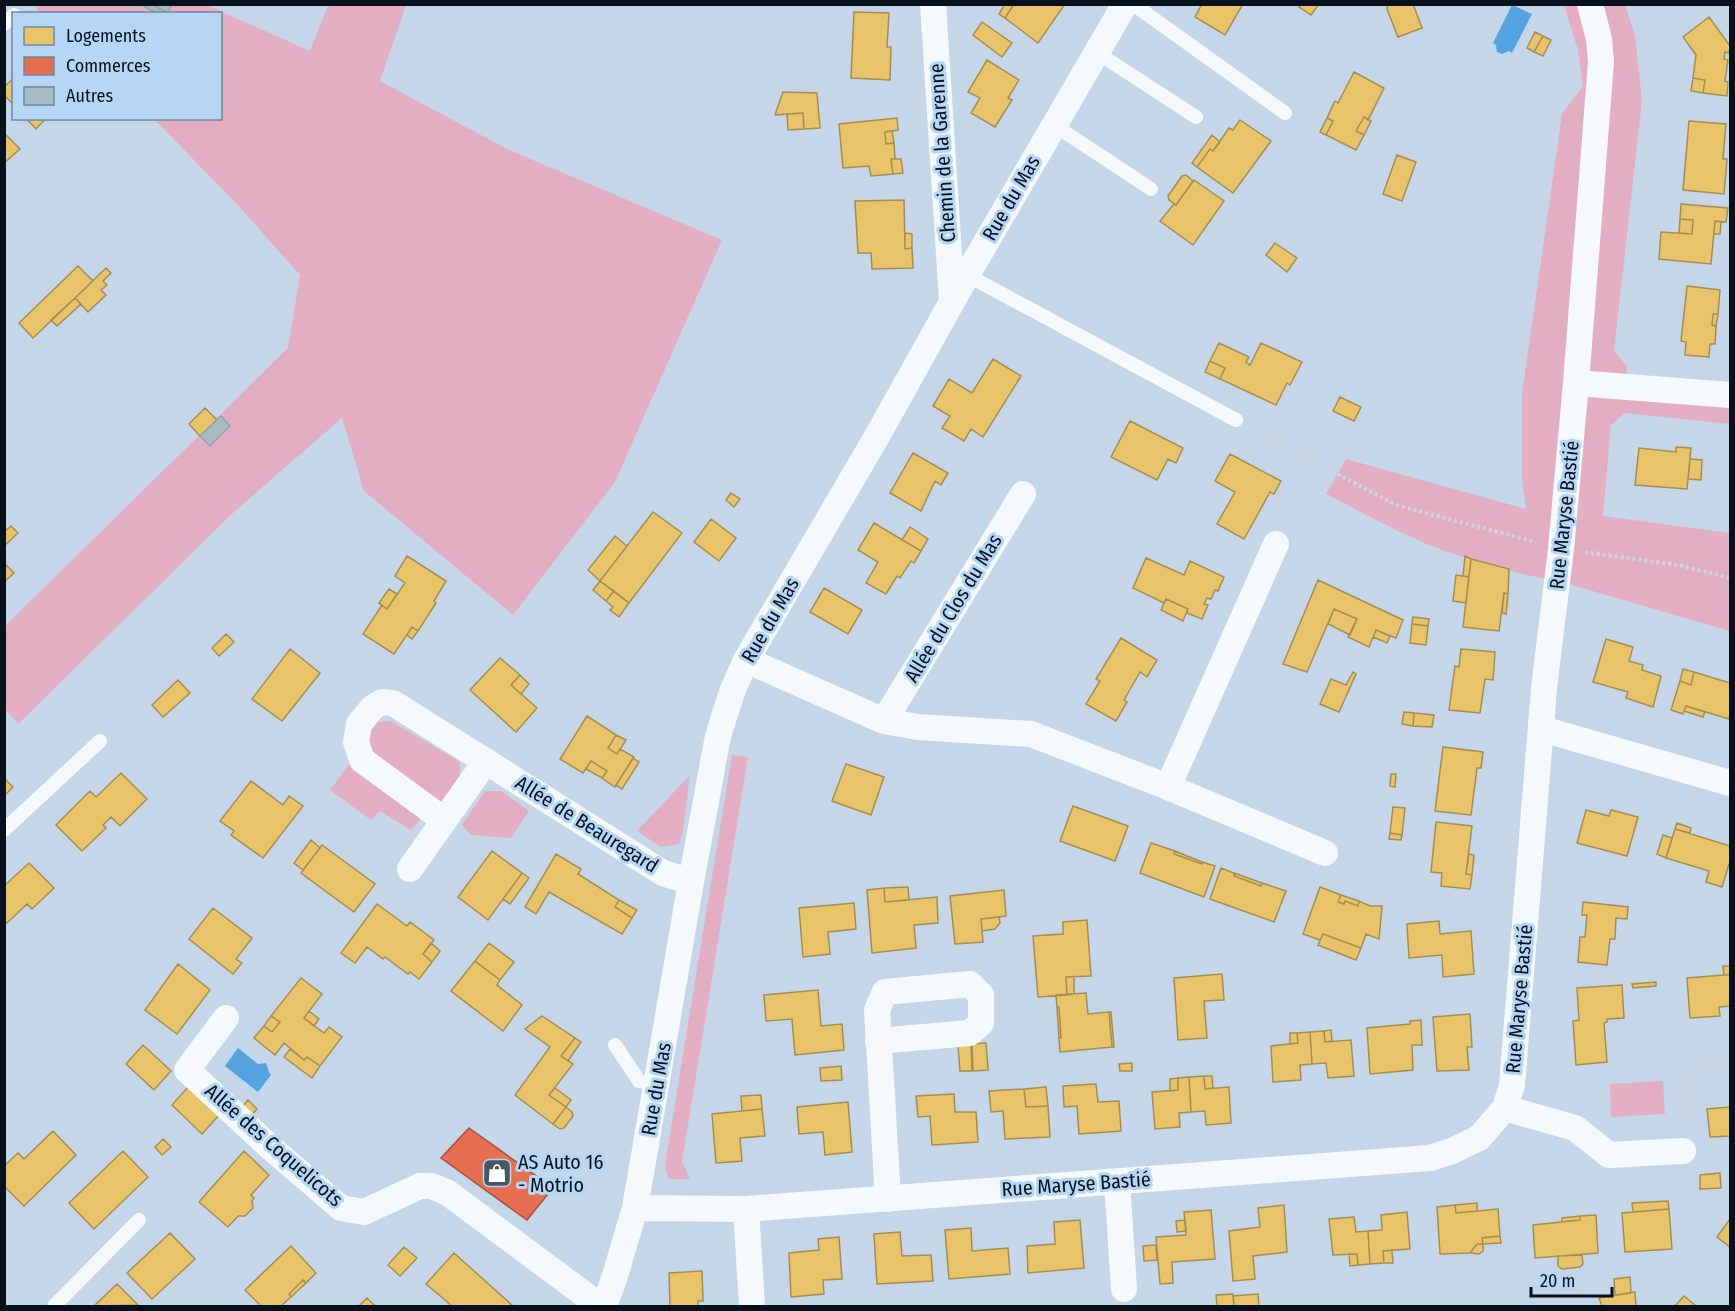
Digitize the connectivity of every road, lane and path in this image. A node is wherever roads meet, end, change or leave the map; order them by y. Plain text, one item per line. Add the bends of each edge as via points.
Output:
1 (933, 4) edge
2 (1125, 4) edge
3 (1133, 4) edge
4 (1590, 4) edge
5 (1096, 52) junction
6 (1285, 113) dead end
7 (1196, 117) dead end
8 (1054, 125) junction
9 (1151, 189) dead end
10 (967, 275) junction
11 (952, 301) junction
12 (1576, 383) junction
13 (1731, 395) edge
14 (1236, 420) joint
15 (1023, 494) dead end
16 (1276, 544) dead end
17 (1561, 549) junction
18 (1731, 578) edge
19 (746, 660) junction
20 (884, 722) junction
21 (1542, 729) junction
22 (100, 741) dead end
23 (486, 761) junction
24 (1731, 783) edge
25 (1168, 787) junction
26 (444, 820) junction
27 (4, 830) edge
28 (1325, 853) dead end
29 (410, 869) dead end
30 (691, 882) junction
31 (226, 1018) dead end
32 (879, 1041) dead end
33 (615, 1045) dead end
34 (1731, 1063) edge
35 (656, 1085) junction
36 (1504, 1108) junction
37 (1683, 1152) joint
38 (1117, 1181) junction
39 (888, 1198) junction
40 (635, 1208) junction
41 (746, 1209) junction
42 (139, 1220) dead end
43 (1125, 1289) dead end
44 (54, 1306) edge
45 (602, 1306) edge
46 (752, 1306) edge

1 - 11 street, Chemin de la Garenne
2 - 5 street, Rue du Mas
3 - 6 lane
4 - 12 street, Rue Maryse Bastié via 1601,62
5 - 7 lane
5 - 8 street, Rue du Mas
8 - 9 lane
8 - 10 street, Rue du Mas
10 - 11 street, Rue du Mas
10 - 14 lane
11 - 19 street, Rue du Mas
12 - 13 street
12 - 17 street, Rue Maryse Bastié
14 - 17 path via 1396,505
15 - 20 street, Allée du Clos du Mas
16 - 25 street
17 - 18 path
17 - 21 street, Rue Maryse Bastié
19 - 20 street
19 - 30 street, Rue du Mas via 718,736
20 - 25 street via 1031,734
21 - 24 street
21 - 36 street, Rue Maryse Bastié via 1512,1085
22 - 27 lane
23 - 26 street
23 - 26 street, Allée de Beauregard via 393,703 382,702 373,707 359,724 356,742 362,760
23 - 30 street, Allée de Beauregard via 663,873
25 - 28 street
26 - 29 street
30 - 35 street, Rue du Mas
31 - 45 street, Allée des Coquelicots via 188,1070 341,1208 364,1212 420,1186 432,1186 448,1193
32 - 39 street
33 - 35 lane via 639,1080
34 - 37 path via 1688,1066
35 - 40 street, Rue du Mas
36 - 37 street via 1575,1128 1610,1155
36 - 38 street, Rue Maryse Bastié via 1479,1138 1430,1158
38 - 39 street, Rue Maryse Bastié
38 - 43 street
39 - 41 street, Rue Maryse Bastié
40 - 41 street, Rue Maryse Bastié
40 - 45 street, Rue du Mas via 614,1280
41 - 46 street
42 - 44 lane

